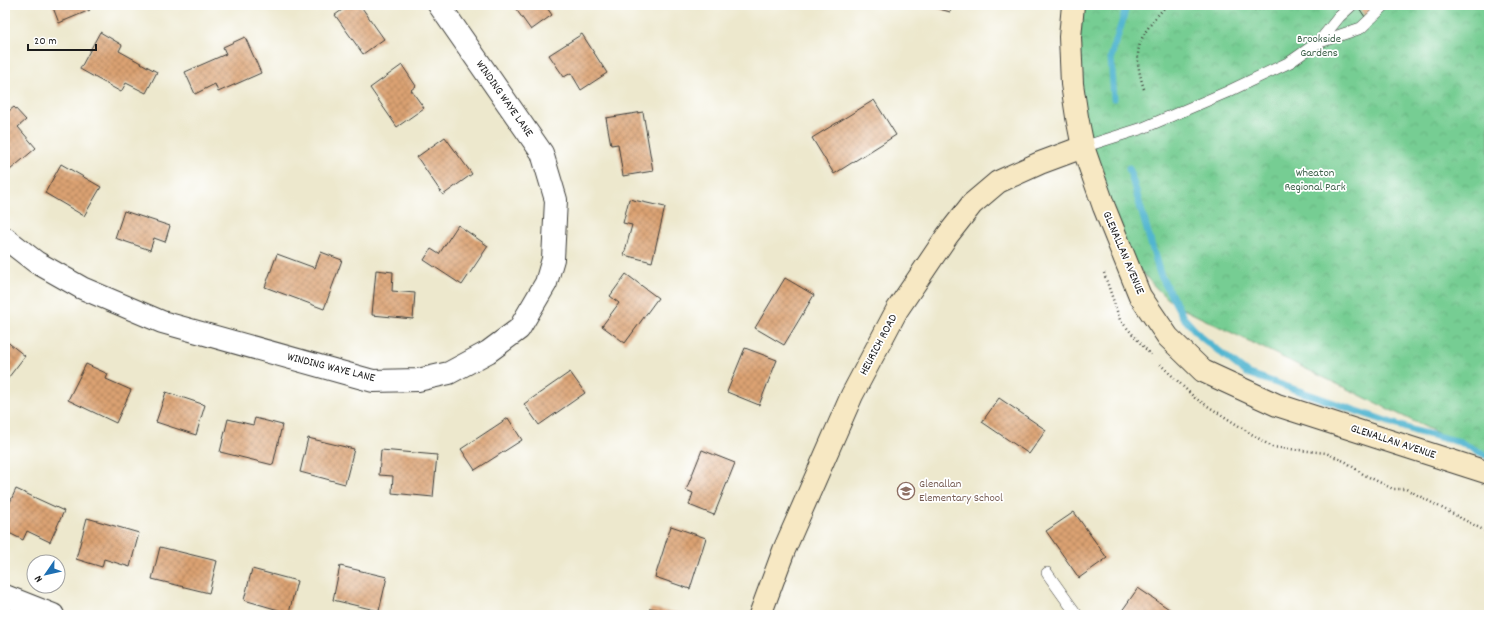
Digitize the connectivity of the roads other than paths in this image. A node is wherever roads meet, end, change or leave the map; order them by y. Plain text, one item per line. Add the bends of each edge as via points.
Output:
1 (439, 5) edge
2 (1073, 5) edge
3 (1352, 5) edge
4 (1385, 5) edge
5 (1317, 44) junction
6 (1083, 147) junction
7 (5, 238) edge
8 (1489, 473) edge
9 (1047, 573) dead end
10 (7, 602) edge
11 (53, 615) edge
12 (760, 615) edge
13 (1077, 615) edge

1 - 7 street, WINDING WAYE LANE via 542,153 556,200 553,259 546,283 519,328 488,352 450,373 418,380 373,381 162,322 82,288 36,262
2 - 6 street, GLENALLAN AVENUE via 1070,37 1072,84
3 - 5 lane
4 - 5 lane via 1361,28
5 - 6 lane via 1290,62 1227,92 1143,128
6 - 8 street, GLENALLAN AVENUE via 1140,296 1168,337 1203,371 1277,405
6 - 12 street, HEURICH ROAD via 998,182 972,204 947,236 897,310 852,395 784,550
9 - 13 lane
10 - 11 street

